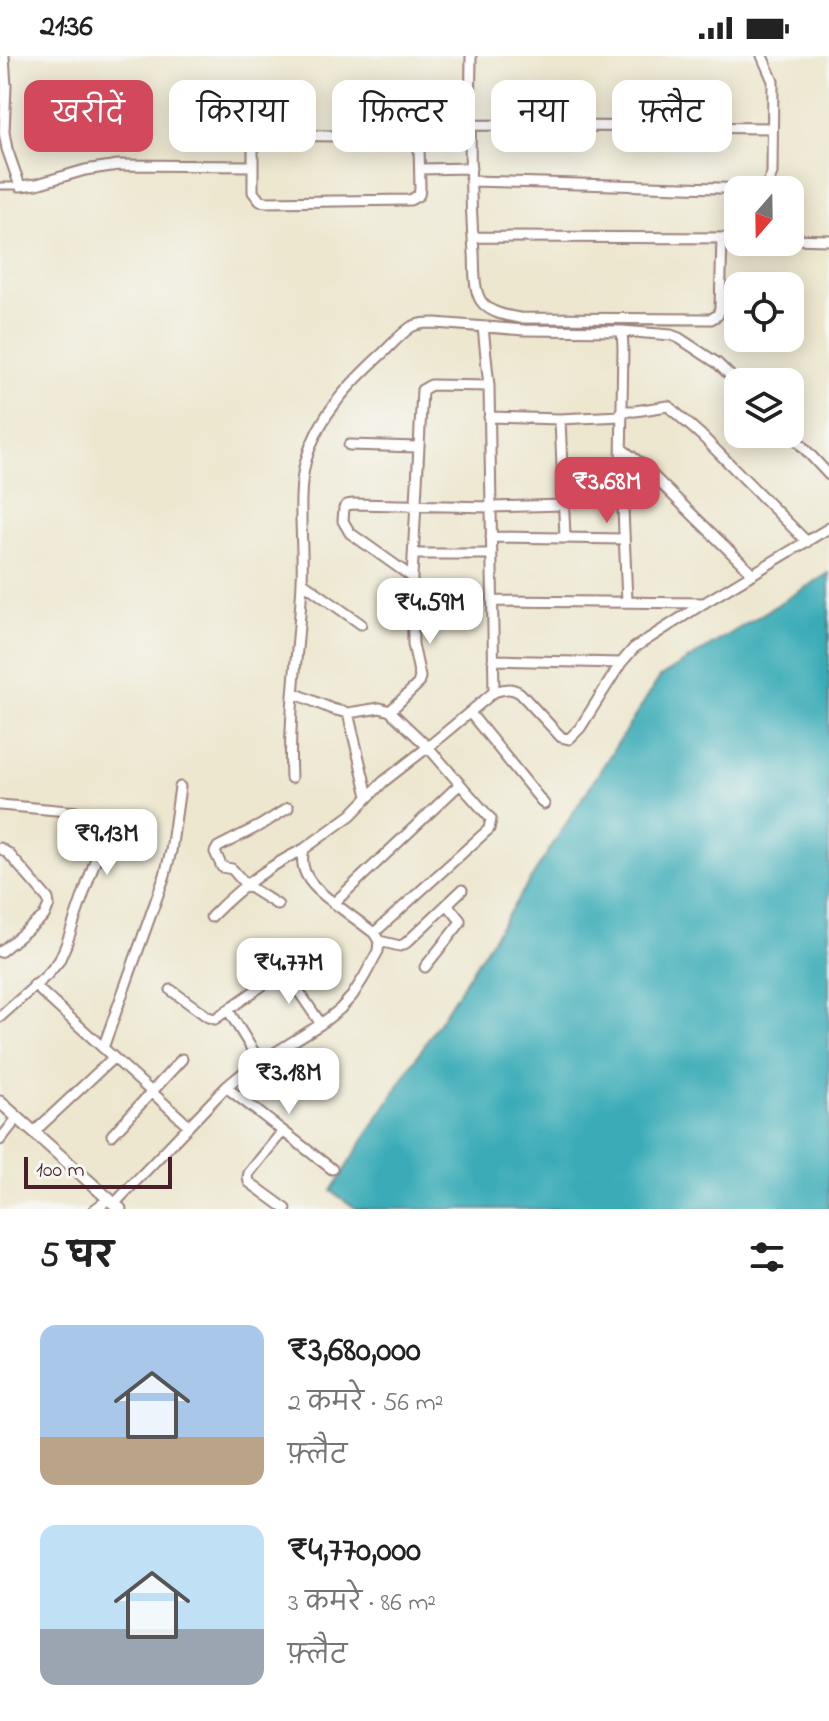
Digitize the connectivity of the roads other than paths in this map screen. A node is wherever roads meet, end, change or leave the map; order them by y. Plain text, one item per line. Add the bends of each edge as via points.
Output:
1 (4, 56) edge
2 (471, 56) edge
3 (762, 56) edge
4 (470, 80) edge
5 (475, 125) edge
6 (771, 128) junction
7 (470, 152) edge
8 (253, 166) junction
9 (471, 168) junction
10 (420, 169) junction
11 (471, 181) junction
12 (0, 186) edge
13 (20, 186) junction
14 (473, 237) junction
15 (722, 238) joint
16 (804, 239) edge
17 (829, 240) edge
18 (483, 327) junction
19 (622, 331) junction
20 (724, 370) edge
21 (489, 386) junction
22 (621, 414) junction
23 (489, 417) junction
24 (560, 419) junction
25 (349, 445) dead end
26 (418, 447) junction
27 (804, 448) edge
28 (622, 449) junction
29 (829, 475) edge
30 (564, 505) junction
31 (415, 506) junction
32 (491, 507) junction
33 (829, 528) edge
34 (491, 537) junction
35 (565, 537) junction
36 (624, 539) junction
37 (807, 542) junction
38 (414, 554) junction
39 (492, 554) junction
40 (753, 574) junction
41 (412, 577) junction
42 (302, 582) junction
43 (492, 601) junction
44 (627, 601) junction
45 (704, 603) junction
46 (361, 624) dead end
47 (493, 660) junction
48 (621, 663) junction
49 (494, 692) junction
50 (294, 693) junction
51 (390, 711) junction
52 (348, 713) junction
53 (470, 713) junction
54 (428, 747) junction
55 (291, 778) dead end
56 (460, 784) junction
57 (180, 787) dead end
58 (368, 796) junction
59 (544, 804) dead end
60 (0, 805) edge
61 (288, 808) dead end
62 (0, 848) edge
63 (304, 849) junction
64 (246, 885) junction
65 (462, 890) dead end
66 (334, 903) junction
67 (447, 904) junction
68 (278, 905) dead end
69 (211, 917) dead end
70 (377, 937) junction
71 (0, 952) edge
72 (312, 953) dead end
73 (425, 967) dead end
74 (284, 970) junction
75 (34, 985) junction
76 (171, 990) dead end
77 (228, 1010) junction
78 (0, 1017) edge
79 (321, 1024) junction
80 (103, 1048) junction
81 (113, 1058) junction
82 (182, 1059) dead end
83 (260, 1062) junction
84 (226, 1087) junction
85 (152, 1092) junction
86 (0, 1102) edge
87 (18, 1117) junction
88 (189, 1126) junction
89 (34, 1132) junction
90 (282, 1132) junction
91 (112, 1135) dead end
92 (0, 1140) edge
93 (332, 1169) dead end
94 (114, 1204) edge
95 (95, 1209) edge
96 (286, 1209) edge

1 - 13 street via 4,132
2 - 4 street
3 - 6 street via 773,81
5 - 6 street
6 - 11 street via 772,173 769,182 753,189
7 - 9 street
8 - 10 street via 253,145 264,135 404,136 419,146
8 - 10 street via 253,192 266,202 410,200 419,195
8 - 13 street via 118,165
9 - 10 street
9 - 11 street
11 - 14 street
12 - 13 lane
14 - 15 street
14 - 15 street via 477,291 486,307 495,311 520,318 706,320 718,315 720,308
16 - 17 street
18 - 19 street
18 - 21 street
18 - 42 street via 411,327 336,401 305,463
19 - 20 street via 679,338
19 - 22 street
21 - 23 street
21 - 26 street via 431,385 422,390
22 - 24 street
22 - 28 street
22 - 37 street via 668,406 674,410
23 - 24 street
23 - 32 street
24 - 30 street
25 - 26 street
26 - 31 street
27 - 29 street
28 - 36 street
28 - 40 street
30 - 32 street
30 - 35 street
31 - 32 street
31 - 38 street
31 - 41 street via 349,504 343,521 350,533
32 - 34 street
33 - 37 street
34 - 35 street
34 - 39 street
35 - 36 street
36 - 44 street
37 - 40 street
38 - 39 street
38 - 41 street
39 - 43 street
40 - 45 street
41 - 51 street via 413,644 420,677
42 - 46 street
42 - 50 street
43 - 44 street
43 - 47 street
44 - 45 street
45 - 48 street via 646,639
47 - 48 street
47 - 49 street
48 - 49 street via 569,739 514,689
49 - 53 street
50 - 52 street
50 - 55 street
51 - 52 street
51 - 54 street
52 - 58 street
53 - 54 street
53 - 59 street
54 - 56 street
54 - 58 street
56 - 66 street
56 - 70 street via 491,819 489,829
57 - 80 street via 165,875
58 - 63 street
60 - 75 street via 90,813 100,821 96,858 66,945 59,961
61 - 64 street via 216,849 221,866 232,869
62 - 71 street via 49,905 44,916
63 - 64 street
63 - 66 street via 302,867 308,879
64 - 68 street
64 - 69 street
65 - 67 street
66 - 70 street
67 - 70 street via 400,946
67 - 73 street via 459,926
70 - 79 street via 378,951 352,996
72 - 74 street
74 - 77 street
74 - 79 street
75 - 78 street
75 - 80 street
76 - 77 street via 211,1018
77 - 83 street
79 - 83 street
80 - 81 street
81 - 85 street
81 - 89 street
82 - 85 street
83 - 84 street
84 - 88 street
84 - 90 street
85 - 88 street
85 - 91 street
86 - 87 street
87 - 89 street
87 - 92 street
88 - 94 street
89 - 94 street
90 - 93 street
90 - 96 street via 248,1177
94 - 95 street

